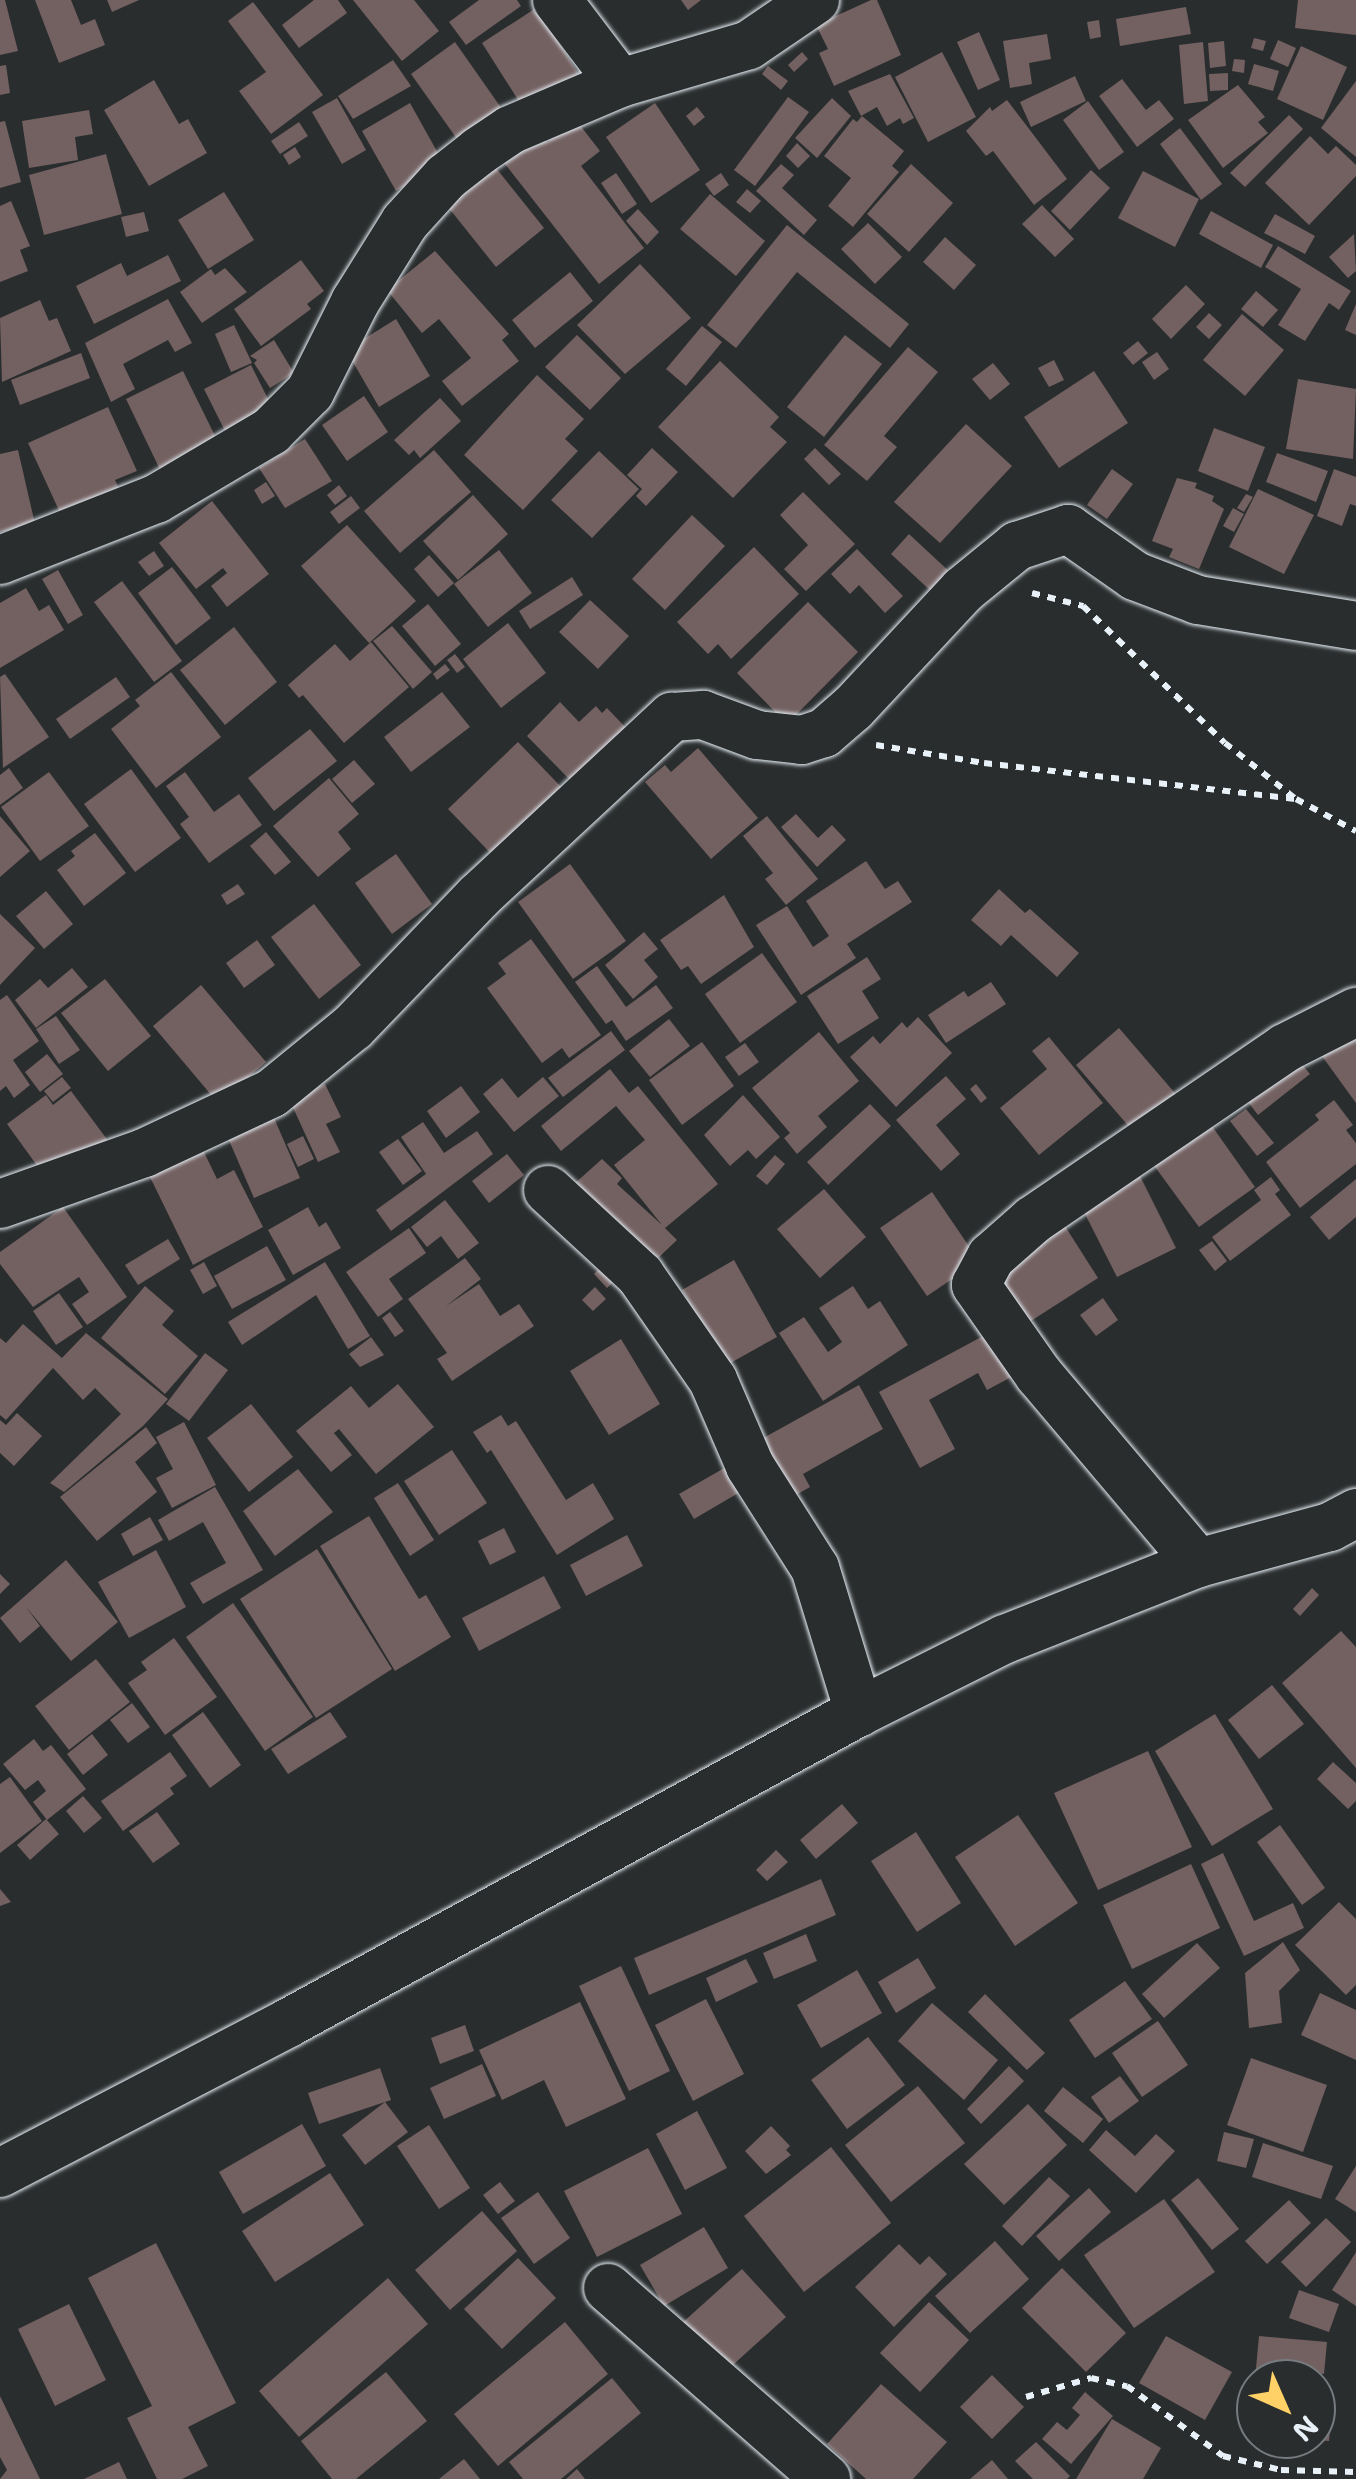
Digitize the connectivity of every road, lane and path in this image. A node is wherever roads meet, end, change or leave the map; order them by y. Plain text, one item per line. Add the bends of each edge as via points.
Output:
1 (557, 0) edge
2 (816, 0) edge
3 (620, 83) junction
4 (0, 560) edge
5 (964, 590) junction
6 (1356, 626) edge
7 (824, 733) junction
8 (1296, 799) junction
9 (1356, 831) edge
10 (1356, 1012) edge
11 (548, 1190) dead end
12 (0, 1204) edge
13 (1356, 1513) edge
14 (1198, 1563) junction
15 (859, 1712) junction
16 (0, 2173) edge
17 (608, 2288) dead end
18 (1026, 2397) dead end
19 (1356, 2472) edge
20 (826, 2479) edge

1 - 3 street
2 - 3 street via 749,45
3 - 4 street via 510,130 446,176 380,259 310,392 271,431 156,499
5 - 6 street via 1017,546 1068,529 1135,576 1198,600
5 - 7 street
5 - 8 path via 1025,591 1083,606 1166,690
7 - 8 path via 984,763
7 - 12 street via 802,740 757,735 703,715 672,717 478,898 353,1027 272,1093 144,1154
8 - 9 path
10 - 14 street via 1286,1048 1033,1220 990,1257 976,1285 1040,1376
11 - 15 street via 640,1275 713,1380 750,1466 815,1568
13 - 14 street via 1330,1527
14 - 15 street via 1005,1640
15 - 16 street
17 - 20 street
18 - 19 path via 1090,2378 1127,2386 1223,2456 1281,2470

